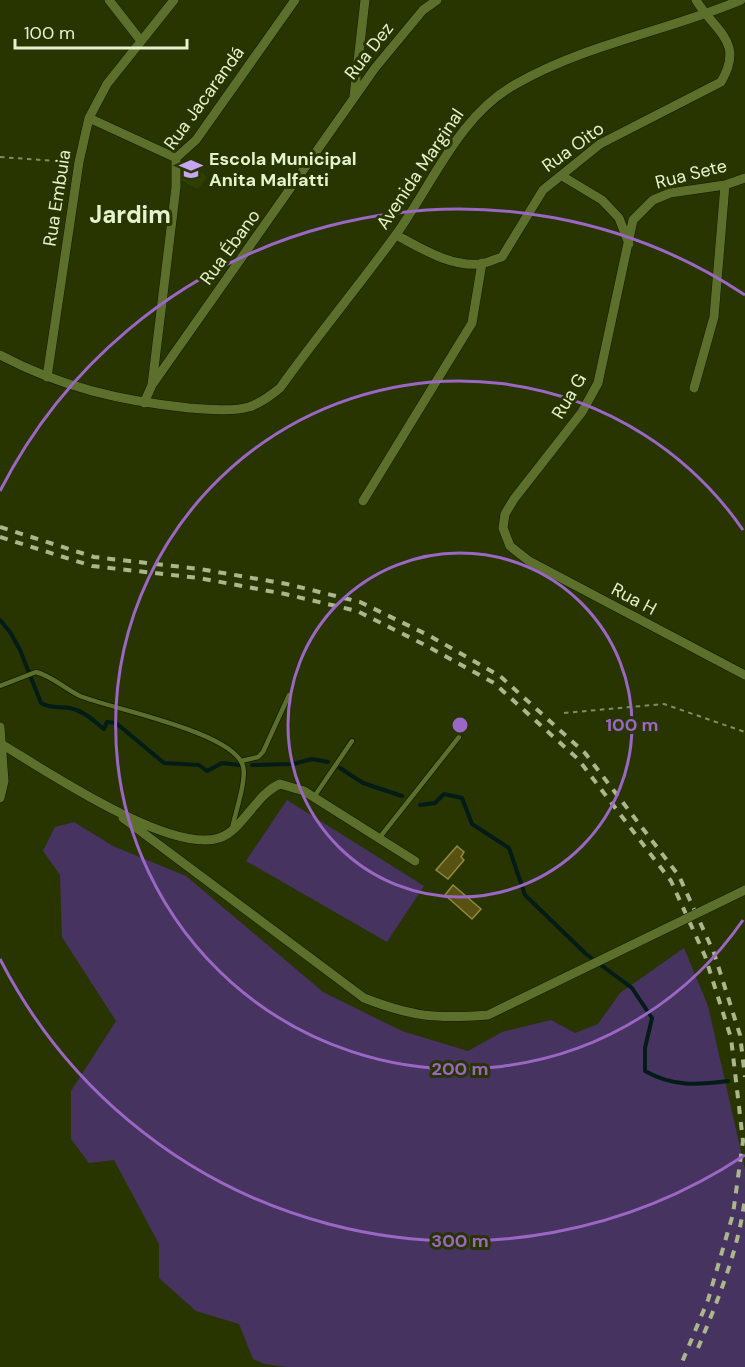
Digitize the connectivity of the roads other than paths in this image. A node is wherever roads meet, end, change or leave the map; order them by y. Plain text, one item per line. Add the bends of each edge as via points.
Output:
1 (109, 0) edge
2 (174, 0) edge
3 (295, 0) edge
4 (365, 0) edge
5 (438, 0) edge
6 (696, 0) edge
7 (741, 0) edge
8 (705, 15) junction
9 (141, 41) junction
10 (354, 98) junction
11 (89, 118) junction
12 (176, 158) junction
13 (562, 176) junction
14 (745, 178) edge
15 (724, 185) junction
16 (396, 234) junction
17 (630, 244) junction
18 (482, 263) junction
19 (0, 355) edge
20 (47, 377) junction
21 (152, 385) junction
22 (694, 388) dead end
23 (144, 404) junction
24 (363, 501) dead end
25 (510, 546) joint
26 (745, 675) edge
27 (0, 686) edge
28 (289, 695) dead end
29 (0, 727) edge
30 (459, 737) dead end
31 (352, 741) dead end
32 (3, 745) junction
33 (241, 761) junction
34 (314, 797) junction
35 (0, 798) edge
36 (109, 807) junction
37 (232, 829) junction
38 (380, 837) junction
39 (415, 861) dead end
40 (745, 890) edge

1 - 9 street
2 - 9 street, Rua Embuia
3 - 12 street, Rua Jacarandá via 196,140
4 - 10 street
5 - 10 street, Rua Dez via 423,10 397,40
6 - 8 street
7 - 8 street, Avenida Marginal
8 - 13 street, Rua Oito via 723,30 734,51 731,69 721,82 600,144
8 - 16 street, Avenida Marginal via 579,54 514,84 481,109 460,135
9 - 11 street, Rua Embuia via 107,84
10 - 21 street, Rua Ébano
11 - 12 street
11 - 20 street, Rua Embuia
12 - 21 street, Rua Jacarandá via 176,187
13 - 17 street via 602,200 620,218
13 - 18 street, Rua Oito via 543,190 502,257
14 - 15 street, Rua Sete
15 - 17 street, Rua Sete via 670,193 653,200 633,220
15 - 22 street via 714,317
16 - 18 street via 439,257
16 - 23 street, Avenida Marginal via 280,388 266,400 247,408 213,410
17 - 25 street, Rua G via 598,383 582,412 505,514 503,528
18 - 24 street via 472,323
19 - 20 street, Avenida Marginal
20 - 23 street, Avenida Marginal
21 - 23 street, Rua Jacarandá
25 - 26 street, Rua H via 529,561
27 - 33 lane via 36,672 82,697 205,736 229,749
28 - 33 lane via 263,752 258,758
29 - 32 street
30 - 38 lane
31 - 34 lane
32 - 35 street via 4,781
32 - 36 street
33 - 37 lane via 244,775
34 - 37 street via 280,784 270,788
34 - 38 street
36 - 37 street via 183,838 219,838
36 - 40 street, bridge via 364,998 403,1013 447,1018 488,1015
38 - 39 street

